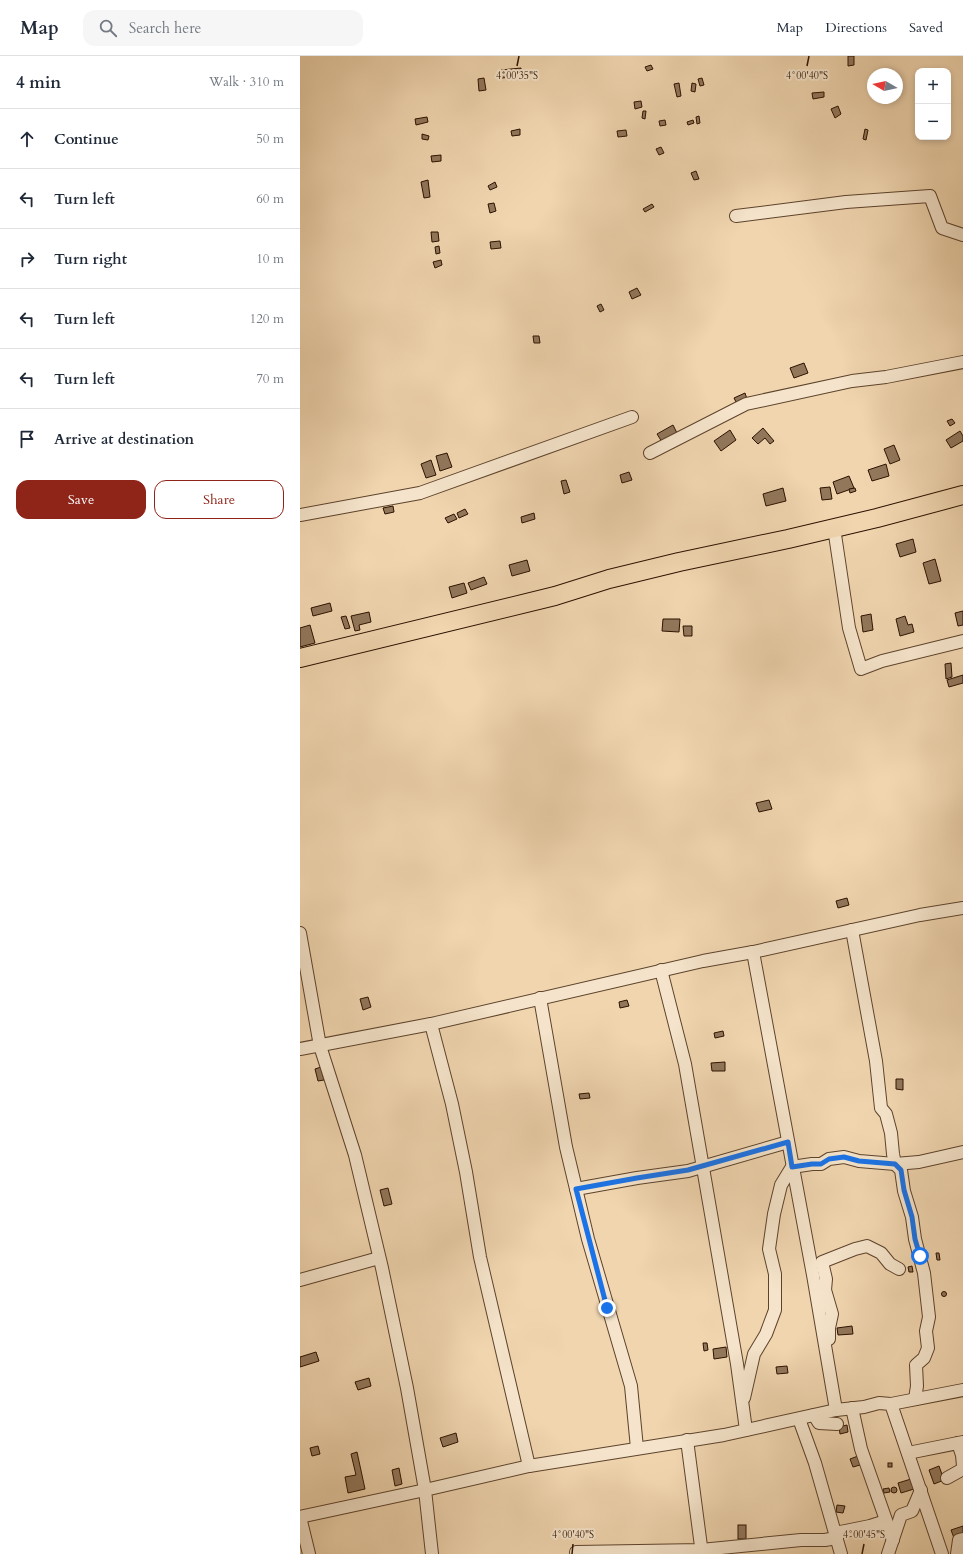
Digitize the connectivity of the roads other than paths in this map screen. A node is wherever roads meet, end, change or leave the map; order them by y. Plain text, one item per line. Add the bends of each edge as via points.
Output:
1 (736, 216) dead end
2 (963, 235) edge
3 (963, 362) edge
4 (632, 417) dead end
5 (650, 453) dead end
6 (963, 495) edge
7 (300, 515) edge
8 (834, 528) junction
9 (963, 641) edge
10 (300, 658) edge
11 (963, 908) edge
12 (852, 930) junction
13 (300, 933) edge
14 (753, 952) junction
15 (661, 970) junction
16 (540, 998) junction
17 (431, 1024) junction
18 (320, 1046) junction
19 (300, 1049) edge
20 (788, 1142) junction
21 (963, 1152) edge
22 (895, 1164) junction
23 (703, 1166) junction
24 (792, 1167) junction
25 (576, 1189) junction
26 (379, 1258) junction
27 (899, 1269) dead end
28 (300, 1280) edge
29 (963, 1390) edge
30 (833, 1395) junction
31 (915, 1399) junction
32 (891, 1404) junction
33 (743, 1406) junction
34 (852, 1408) junction
35 (836, 1410) junction
36 (814, 1415) junction
37 (798, 1419) junction
38 (837, 1424) dead end
39 (746, 1430) junction
40 (687, 1440) junction
41 (960, 1443) edge
42 (637, 1448) junction
43 (908, 1453) junction
44 (529, 1466) junction
45 (963, 1466) edge
46 (963, 1469) edge
47 (947, 1478) dead end
48 (425, 1490) junction
49 (921, 1490) junction
50 (300, 1517) edge
51 (886, 1521) junction
52 (836, 1538) junction
53 (893, 1540) junction
54 (963, 1540) edge
55 (576, 1552) dead end
56 (702, 1552) edge
57 (309, 1554) edge
58 (432, 1554) edge
59 (841, 1554) edge
60 (888, 1554) edge
61 (942, 1554) edge
62 (957, 1554) edge

1 - 2 street via 846,202 930,196 942,228
3 - 5 street via 852,381 746,404
4 - 7 street via 420,493
6 - 8 highway
8 - 9 street via 849,628 861,669 882,661
8 - 10 highway via 609,579 555,596
11 - 12 street
12 - 14 street
12 - 22 street via 876,1060 881,1108 886,1114 891,1133
13 - 18 street
14 - 15 street
14 - 20 street
15 - 16 street
15 - 23 street via 685,1064
16 - 17 street
16 - 25 street via 566,1147
17 - 18 street
17 - 44 street via 452,1104 480,1257
18 - 19 street
18 - 26 street via 355,1154
20 - 23 street
20 - 24 street
21 - 22 street via 919,1162
22 - 24 street via 844,1157 829,1159 821,1164
22 - 31 street via 901,1170 912,1217 924,1273 929,1317 926,1331 928,1348 924,1358 916,1365
23 - 25 street
23 - 33 street
24 - 30 street
24 - 33 street via 781,1185 769,1249 775,1274 775,1310 766,1334 754,1354
25 - 42 street via 607,1308 631,1386
26 - 28 street
26 - 48 street via 407,1388
27 - 30 street via 890,1264 881,1253 867,1246 822,1262 826,1279 825,1290 832,1314 829,1345 836,1384
29 - 31 street
30 - 35 street
31 - 32 street
32 - 34 street via 879,1403
32 - 43 street
33 - 39 street
34 - 35 street
34 - 51 street via 862,1428 870,1476
35 - 36 street
36 - 37 street
36 - 38 street via 819,1423
37 - 39 street
37 - 52 street
39 - 40 street
40 - 42 street
40 - 56 street
41 - 43 street
41 - 45 street
42 - 44 street
43 - 49 street
44 - 48 street
46 - 47 street
48 - 50 street
48 - 58 street
49 - 53 street via 912,1510 901,1515
49 - 61 street
50 - 57 street
51 - 52 street via 840,1532
51 - 53 street
52 - 56 street
52 - 59 street
53 - 60 street
54 - 62 street via 960,1540
55 - 56 street

